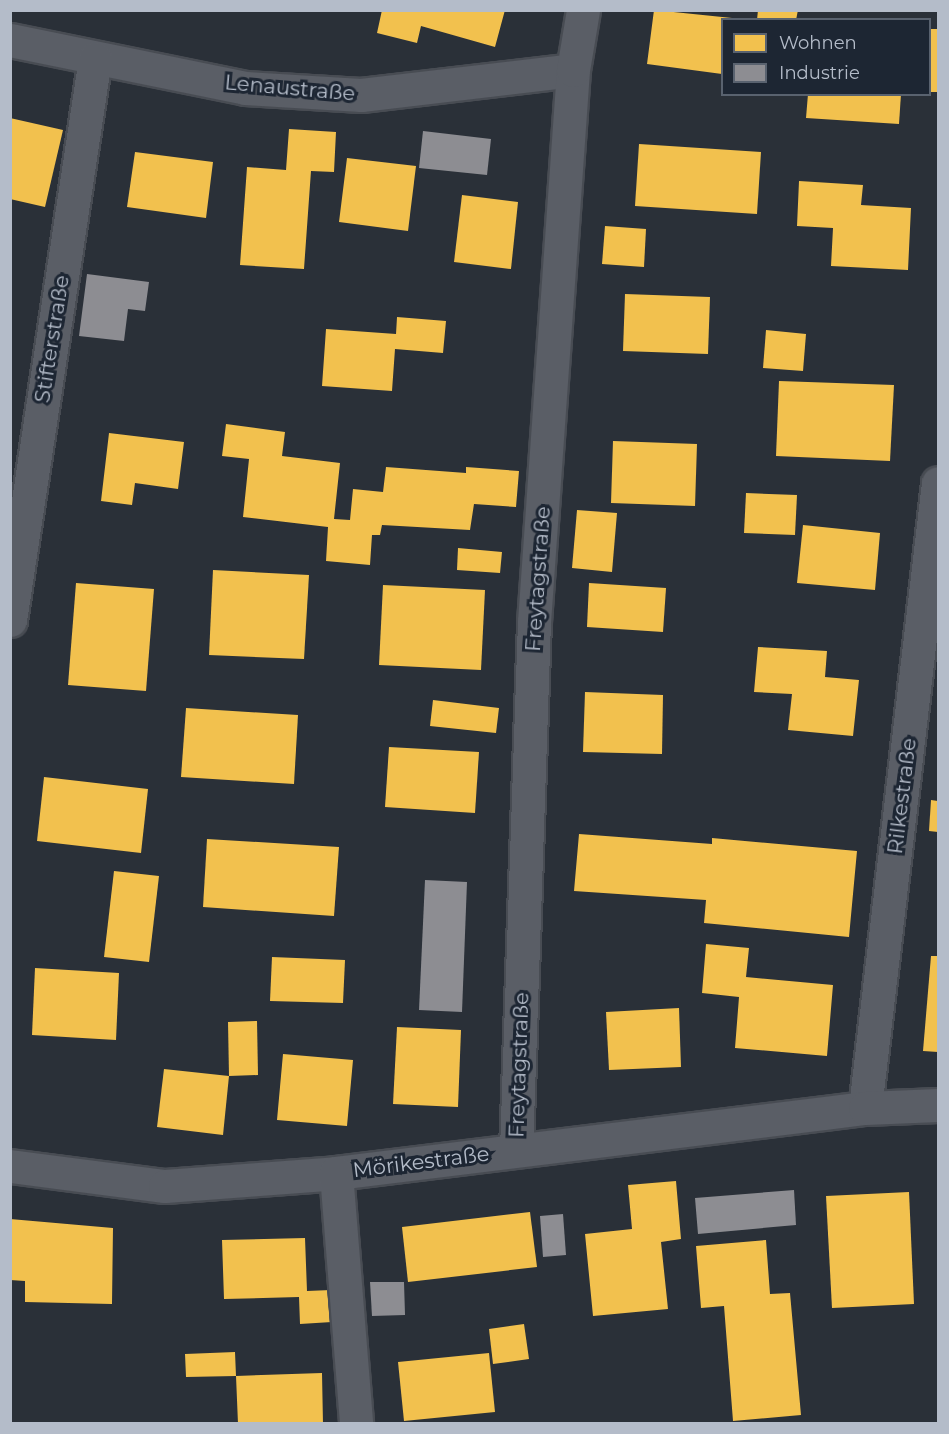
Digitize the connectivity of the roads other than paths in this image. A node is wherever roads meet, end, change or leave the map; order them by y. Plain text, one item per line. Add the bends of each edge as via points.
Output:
1 (583, 10) edge
2 (10, 40) edge
3 (94, 58) junction
4 (573, 70) junction
5 (939, 483) edge
6 (10, 620) edge
7 (939, 1105) edge
8 (865, 1108) junction
9 (516, 1150) junction
10 (10, 1166) edge
11 (336, 1173) junction
12 (356, 1424) edge

1 - 4 street, Freytagstraße
2 - 3 street, Lenaustraße
3 - 4 street, Lenaustraße via 245,88 361,95
3 - 6 street, Stifterstraße
4 - 9 street, Freytagstraße via 534,622
5 - 8 street, Rilkestraße
7 - 8 street, Mörikestraße
8 - 9 street, Mörikestraße
9 - 11 street, Mörikestraße
10 - 11 street, Mörikestraße via 165,1186
11 - 12 street

